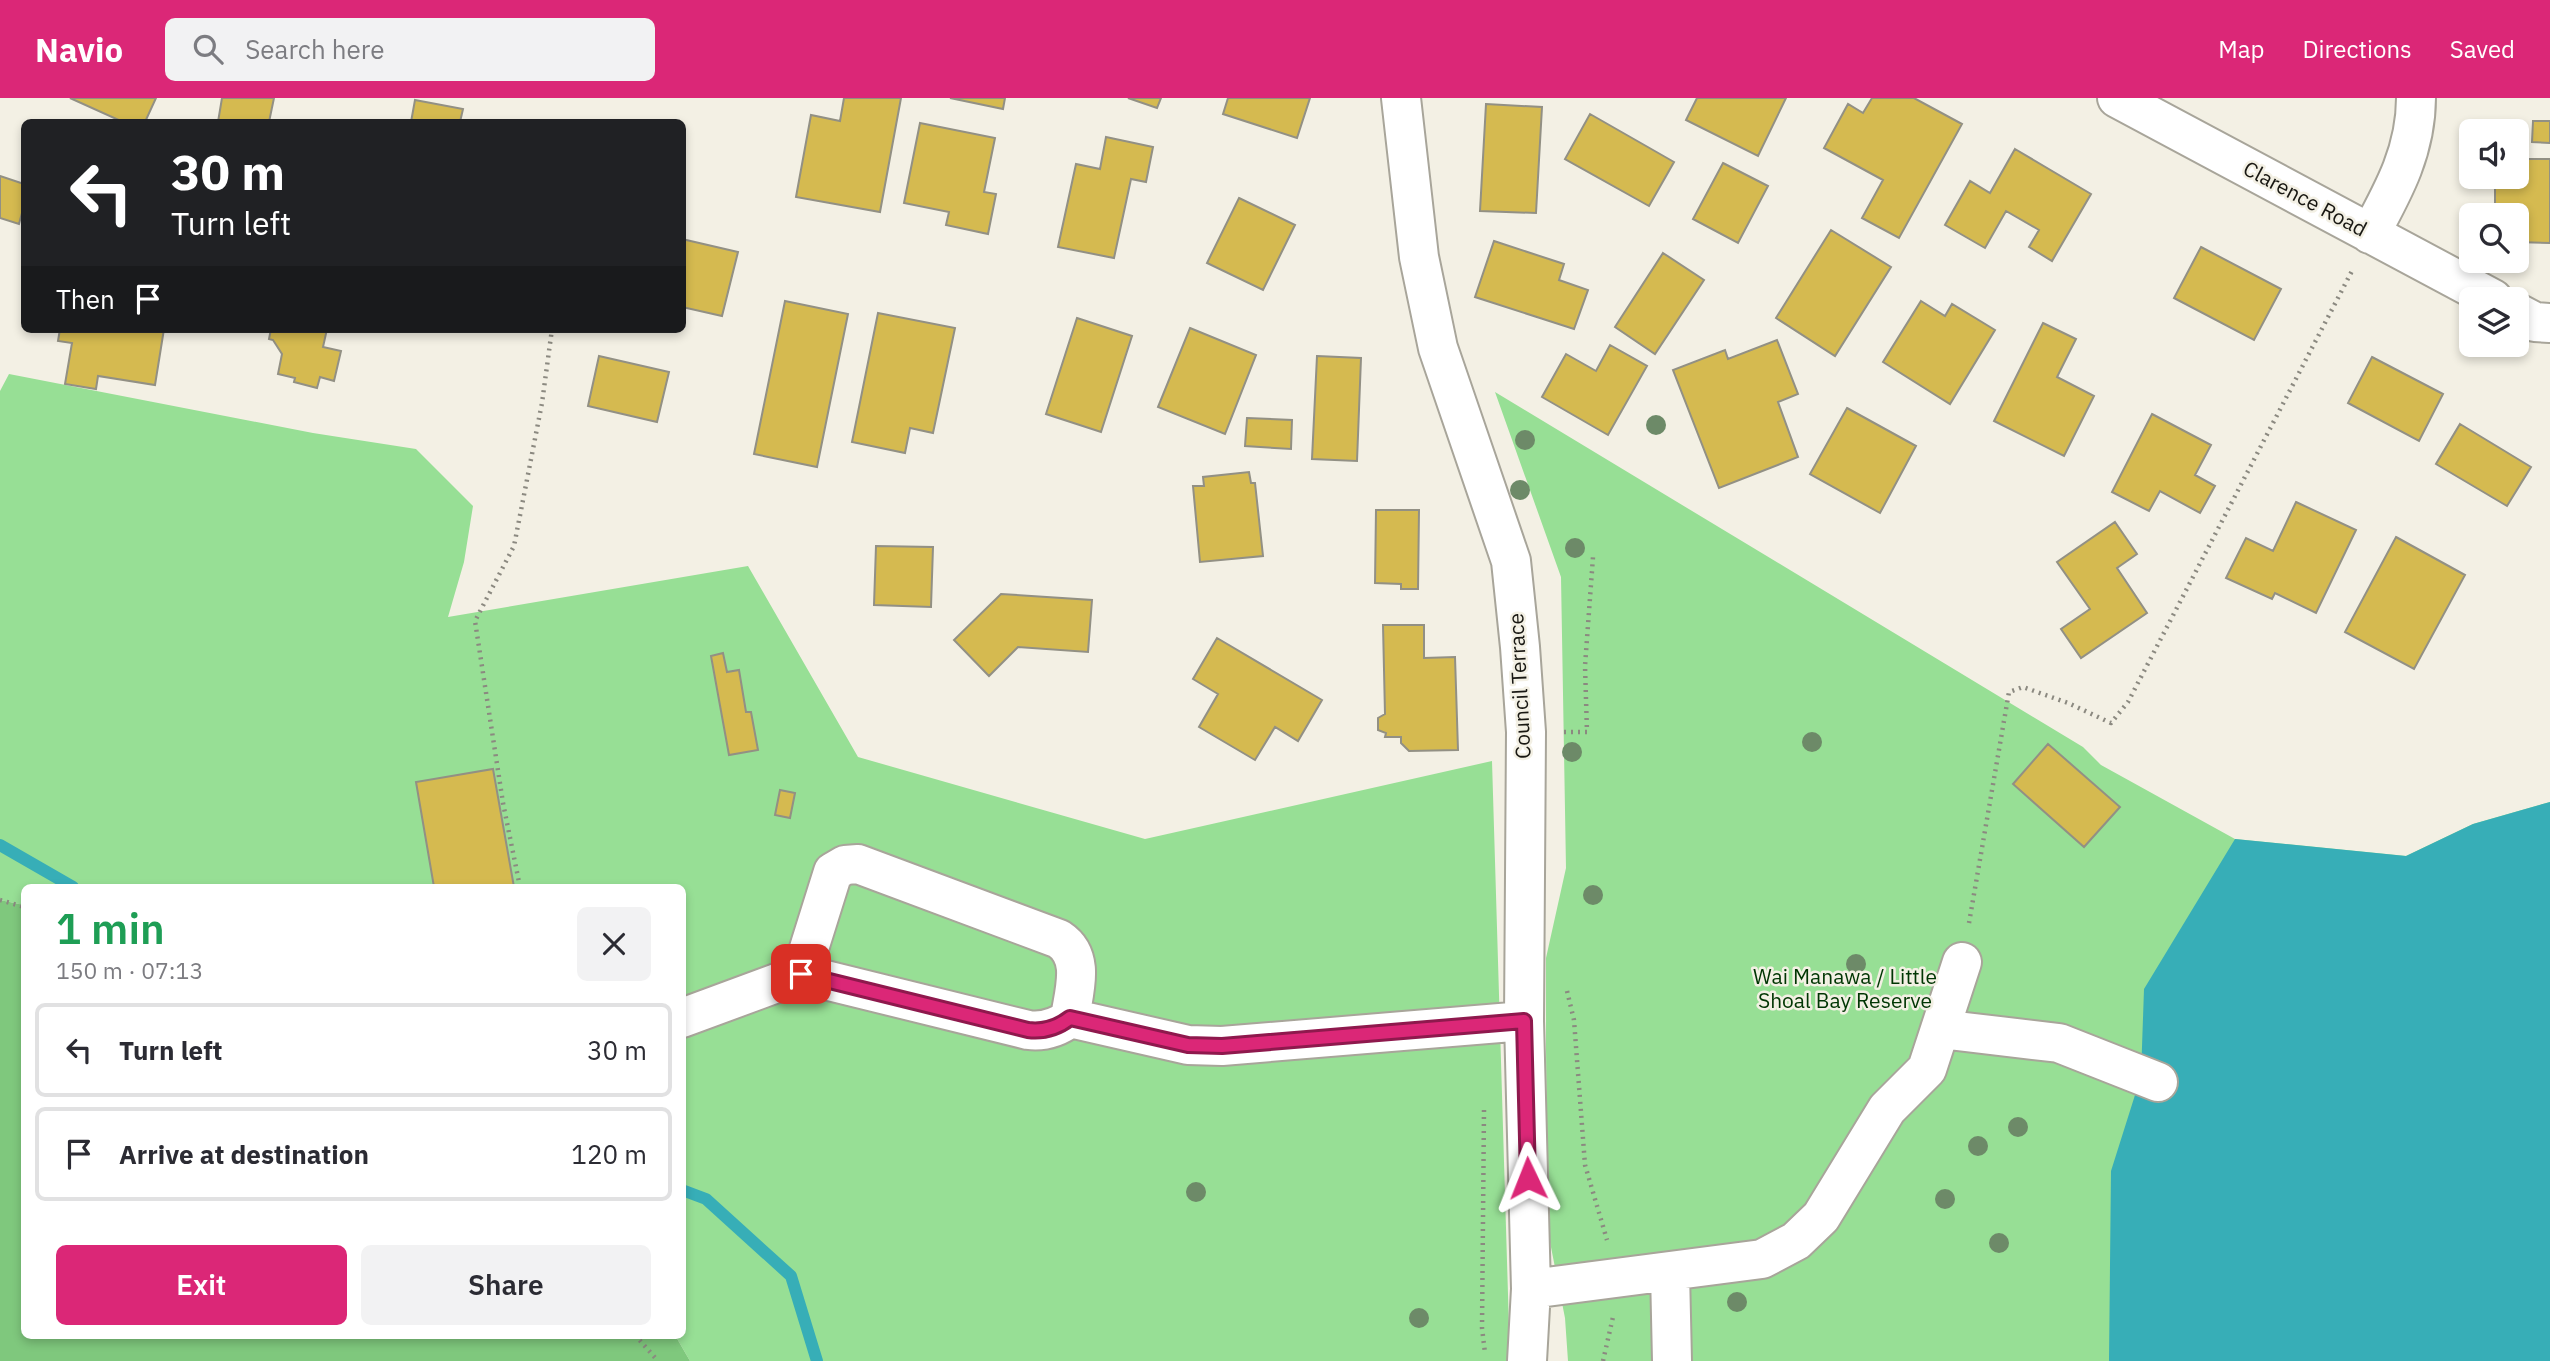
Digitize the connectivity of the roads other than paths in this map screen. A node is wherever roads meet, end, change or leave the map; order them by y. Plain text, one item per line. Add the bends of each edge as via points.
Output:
1 (1401, 98) edge
2 (2117, 98) edge
3 (2416, 98) edge
4 (2363, 248) junction
5 (2462, 287) edge
6 (2529, 319) edge
7 (2550, 323) edge
8 (1962, 962) road end
9 (801, 974) junction
10 (686, 1017) edge
11 (1070, 1018) junction
12 (1524, 1021) junction
13 (1940, 1029) junction
14 (2158, 1082) dead end
15 (1670, 1272) junction
16 (1531, 1289) junction
17 (1528, 1361) edge
18 (1550, 1361) edge
19 (1672, 1361) edge

1 - 12 street, Council Terrace via 1419,257 1438,348 1511,561 1526,732
2 - 4 street, Clarence Road
3 - 4 street via 2408,158
4 - 5 street, Clarence Road
6 - 7 street
8 - 13 street
9 - 10 street
9 - 11 street via 1028,1030 1060,1026
9 - 11 street via 833,872 845,864 858,864 1069,945 1077,972
11 - 12 street via 1188,1045 1222,1046
12 - 16 street, Council Terrace
13 - 14 street via 2059,1043
13 - 15 street via 1927,1069 1887,1109 1821,1217 1796,1241 1762,1259
15 - 16 street
15 - 19 street
16 - 17 street
16 - 18 street

